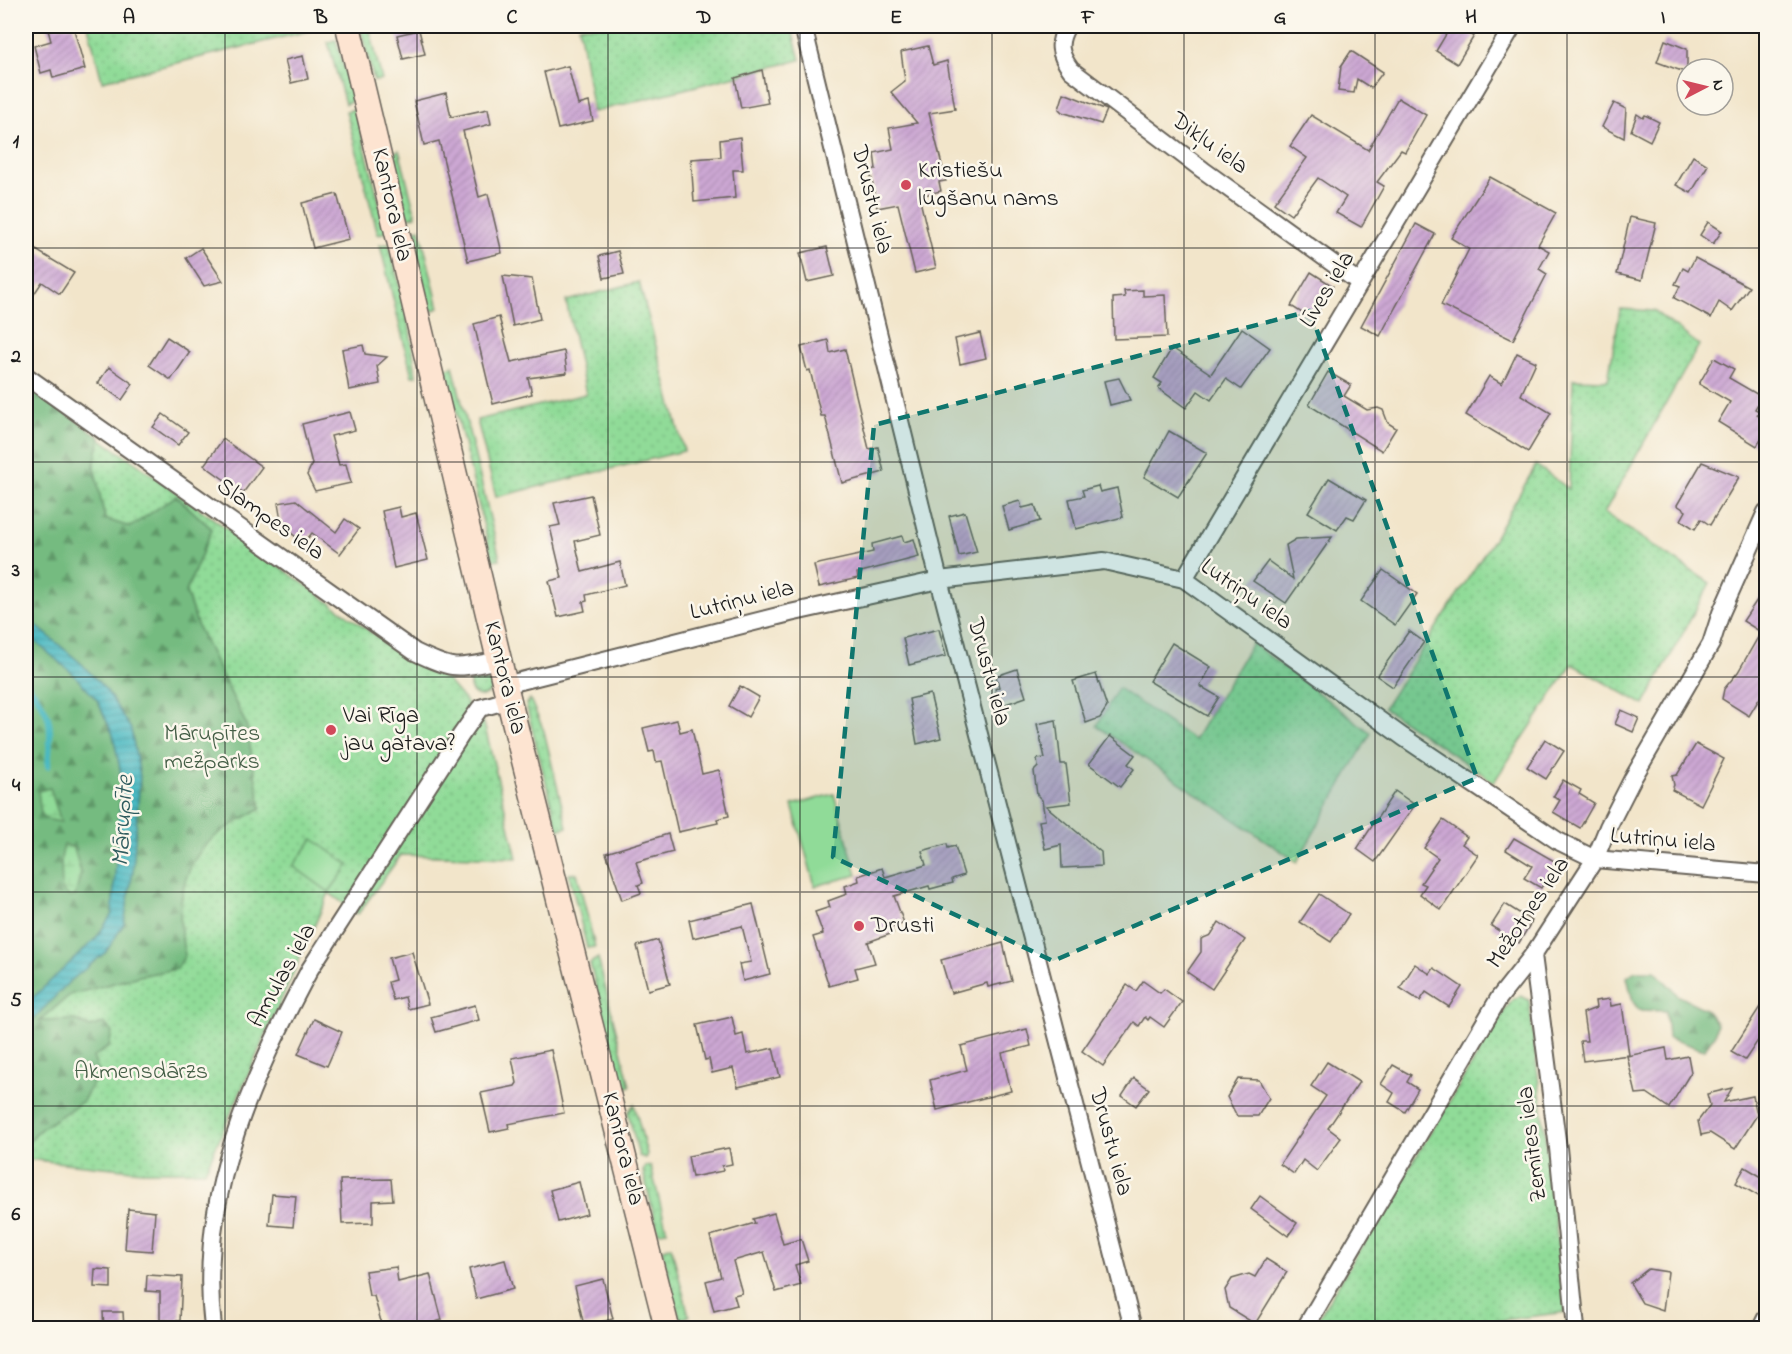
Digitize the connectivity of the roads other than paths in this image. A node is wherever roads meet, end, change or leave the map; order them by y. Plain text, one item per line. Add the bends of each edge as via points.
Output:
1 (348, 26) edge
2 (803, 26) edge
3 (1067, 26) edge
4 (1513, 26) edge
5 (1360, 283) junction
6 (26, 376) edge
7 (1767, 512) edge
8 (1184, 579) junction
9 (939, 580) junction
10 (500, 660) junction
11 (507, 692) junction
12 (1595, 859) junction
13 (1767, 874) edge
14 (1533, 955) junction
15 (1767, 1318) edge
16 (213, 1329) edge
17 (667, 1329) edge
18 (1133, 1329) edge
19 (1305, 1329) edge
20 (1576, 1329) edge
21 (1761, 1329) edge

1 - 10 main road, Kantora iela
2 - 9 street, Drustu iela
3 - 5 street, Dikļu iela via 1060,42 1060,56 1071,70
4 - 5 street, Līves iela
5 - 8 street, Līves iela
6 - 10 street, Slampes iela via 415,652 444,666 459,668
7 - 12 street, Mežotnes iela via 1711,644 1633,778
8 - 9 street, Lutriņu iela via 1104,561
8 - 12 street, Lutriņu iela via 1413,743 1558,841
9 - 11 street, Lutriņu iela via 790,613
9 - 18 street, Drustu iela
10 - 11 main road, Kantora iela
11 - 16 street, Amulas iela via 480,708 461,735 291,1004 236,1126 225,1163 212,1241
11 - 17 main road, Kantora iela
12 - 13 street, Lutriņu iela
12 - 14 street, Mežotnes iela
14 - 19 street, Mežotnes iela via 1499,998
14 - 20 street, Zemītes iela via 1557,1137
15 - 21 street

